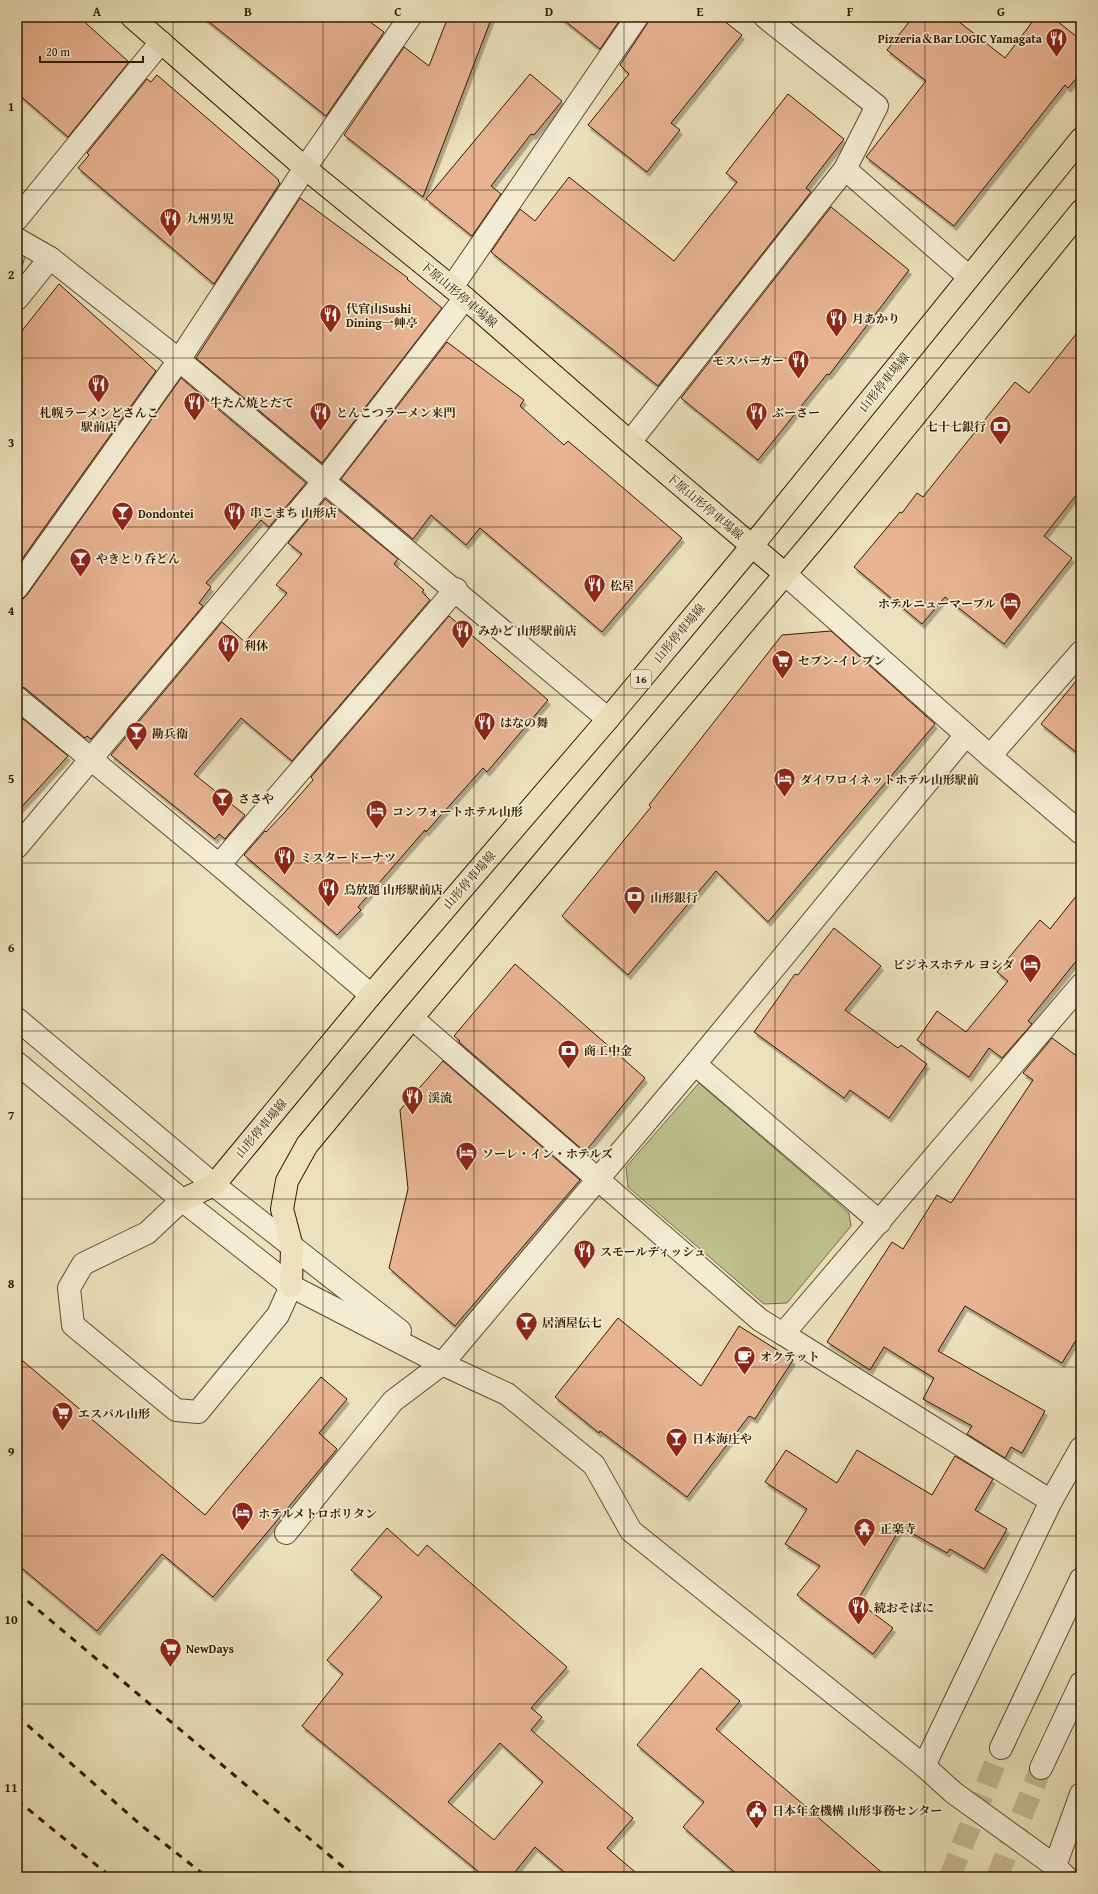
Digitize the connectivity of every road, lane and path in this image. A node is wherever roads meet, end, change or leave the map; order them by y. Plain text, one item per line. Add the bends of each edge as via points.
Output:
1 (132, 17) edge
2 (410, 17) edge
3 (637, 17) edge
4 (765, 17) edge
5 (161, 42) junction
6 (1081, 139) edge
7 (305, 168) junction
8 (845, 169) junction
9 (1081, 211) edge
10 (17, 219) edge
11 (17, 239) edge
12 (50, 258) junction
13 (969, 277) junction
14 (459, 293) junction
15 (17, 299) edge
16 (179, 360) junction
17 (630, 442) junction
18 (324, 481) junction
19 (752, 546) junction
20 (785, 574) junction
21 (17, 588) edge
22 (456, 590) junction
23 (1081, 652) edge
24 (17, 698) edge
25 (608, 718) junction
26 (966, 735) junction
27 (990, 756) junction
28 (92, 760) junction
29 (1081, 833) edge
30 (17, 847) edge
31 (219, 865) junction
32 (1081, 986) edge
33 (371, 995) junction
34 (412, 1018) junction
35 (17, 1019) edge
36 (17, 1063) edge
37 (695, 1064) junction
38 (597, 1180) junction
39 (214, 1185) junction
40 (182, 1200) junction
41 (880, 1222) junction
42 (292, 1247) junction
43 (291, 1286) junction
44 (783, 1334) junction
45 (442, 1364) junction
46 (1081, 1448) edge
47 (1051, 1501) junction
48 (286, 1533) dead end
49 (1081, 1579) edge
50 (1081, 1683) edge
51 (1001, 1748) tunnel mouth
52 (924, 1766) junction
53 (1041, 1768) tunnel mouth
54 (1081, 1794) edge
55 (1060, 1872) edge

1 - 5 main road, 下原山形停車場線
2 - 7 street
3 - 14 street
4 - 8 street via 877,106
5 - 7 main road, 下原山形停車場線
5 - 10 street
6 - 13 main road, 山形停車場線 / 16
7 - 14 main road, 下原山形停車場線
7 - 16 street
8 - 13 street
8 - 17 street
9 - 20 main road
11 - 12 street
12 - 15 street
12 - 16 street
13 - 19 main road, 山形停車場線 / 16
14 - 17 main road, 下原山形停車場線
14 - 18 street
16 - 18 street
16 - 21 street
17 - 19 main road, 下原山形停車場線
18 - 22 street
18 - 28 street
19 - 20 main road, 下原山形停車場線
19 - 25 main road, 山形停車場線 / 16
20 - 26 street
20 - 34 main road
22 - 25 street
22 - 31 street
23 - 27 street
24 - 28 street
25 - 33 main road, 山形停車場線 / 16
26 - 27 street
26 - 37 street
27 - 29 street
28 - 30 street
28 - 31 street
31 - 33 street
32 - 41 street
33 - 39 main road, 山形停車場線 / 16
34 - 38 street
34 - 42 main road via 307,1145 287,1181 282,1209
35 - 39 street
36 - 40 street
37 - 38 street
37 - 41 street
38 - 44 street via 760,1320
38 - 45 street
39 - 40 main road, 山形停車場線 / 16
39 - 42 street
40 - 43 street
40 - 43 street via 147,1233 83,1264 69,1288 73,1324 176,1410 198,1412 278,1316
41 - 44 street
42 - 43 main road
42 - 45 street
43 - 45 street
44 - 47 street
45 - 48 street via 393,1401
45 - 52 street via 507,1394 594,1465 631,1532
46 - 47 street
47 - 52 street
49 - 51 street
50 - 53 street
52 - 55 street via 954,1793
54 - 55 street

